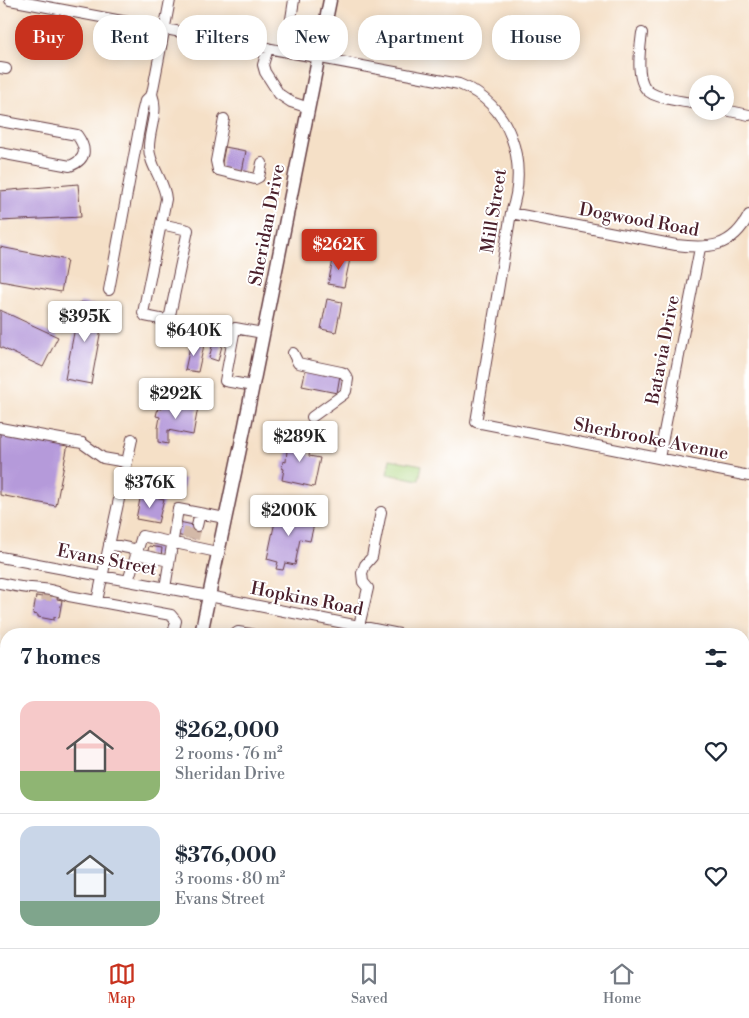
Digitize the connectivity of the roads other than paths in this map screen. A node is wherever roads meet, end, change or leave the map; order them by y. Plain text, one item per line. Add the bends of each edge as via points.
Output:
1 (10, 0) edge
2 (170, 0) edge
3 (294, 0) edge
4 (330, 0) edge
5 (93, 15) edge
6 (167, 15) edge
7 (291, 15) edge
8 (327, 15) edge
9 (167, 29) edge
10 (642, 33) dead end
11 (268, 48) junction
12 (277, 50) edge
13 (158, 60) edge
14 (318, 60) edge
15 (335, 60) edge
16 (152, 94) junction
17 (689, 102) edge
18 (308, 108) junction
19 (734, 112) edge
20 (749, 115) edge
21 (224, 119) dead end
22 (0, 121) edge
23 (0, 153) edge
24 (262, 163) dead end
25 (511, 213) junction
26 (749, 215) edge
27 (161, 224) junction
28 (700, 248) junction
29 (109, 290) dead end
30 (263, 333) junction
31 (292, 353) dead end
32 (253, 386) junction
33 (312, 417) dead end
34 (0, 428) edge
35 (546, 435) joint
36 (132, 439) dead end
37 (658, 458) junction
38 (126, 462) junction
39 (749, 476) edge
40 (196, 512) junction
41 (381, 512) dead end
42 (225, 518) junction
43 (193, 525) tunnel mouth
44 (172, 543) junction
45 (109, 544) junction
46 (137, 552) junction
47 (217, 552) junction
48 (0, 557) edge
49 (169, 561) junction
50 (102, 576) junction
51 (128, 581) junction
52 (0, 583) edge
53 (31, 588) junction
54 (165, 588) junction
55 (42, 595) tunnel mouth
56 (70, 596) junction
57 (208, 596) junction
58 (57, 597) tunnel mouth
59 (97, 601) junction
60 (174, 628) edge
61 (202, 628) edge
62 (355, 628) edge

1 - 5 street, Mill Street
2 - 6 street
3 - 7 street
4 - 8 main road, Sheridan Drive
9 - 11 street, Mill Street
10 - 17 street via 639,54 645,88 657,96
11 - 12 street, Mill Street
11 - 18 street via 263,65 279,94
13 - 16 street
14 - 18 main road, Sheridan Drive
15 - 25 street, Mill Street via 459,84 481,95 502,118 515,145 519,173
16 - 27 street via 155,113 149,154 166,195
16 - 29 street via 145,101 142,113
18 - 30 main road, Sheridan Drive
19 - 20 street
21 - 24 street via 216,161 218,170 258,179
22 - 23 street via 77,135 84,145 84,155 70,166
25 - 28 street, Dogwood Road
25 - 35 street, Mill Street via 476,422
26 - 28 street, Dogwood Road via 739,232 731,238
27 - 27 street via 143,313 165,320 170,316 188,230
28 - 37 street, Batavia Drive
30 - 32 main road, Sheridan Drive
30 - 32 street via 235,328 225,381
31 - 33 street via 298,363 341,372 348,379 344,394
32 - 42 main road, Sheridan Drive
34 - 38 street via 82,443 103,458
35 - 37 street, Sherbrooke Avenue
36 - 38 street
37 - 39 street, Sherbrooke Avenue
38 - 45 street
40 - 42 street
40 - 43 street
40 - 44 street via 178,509
41 - 62 street via 372,557 362,573 368,588
42 - 47 main road, Sheridan Drive
44 - 46 street via 142,536
44 - 47 street via 190,542
44 - 49 street
45 - 46 street
45 - 50 street
46 - 49 street
46 - 51 street
47 - 57 main road, Sheridan Drive
48 - 50 street, Evans Street
49 - 54 street
50 - 51 street, Evans Street
50 - 59 street
51 - 54 street, Evans Street
52 - 53 street
53 - 55 street
53 - 56 street via 59,591
54 - 57 street, Evans Street
56 - 58 street
56 - 59 street
57 - 61 main road, Sheridan Drive
57 - 62 street, Hopkins Road
59 - 60 street via 171,615 176,621

